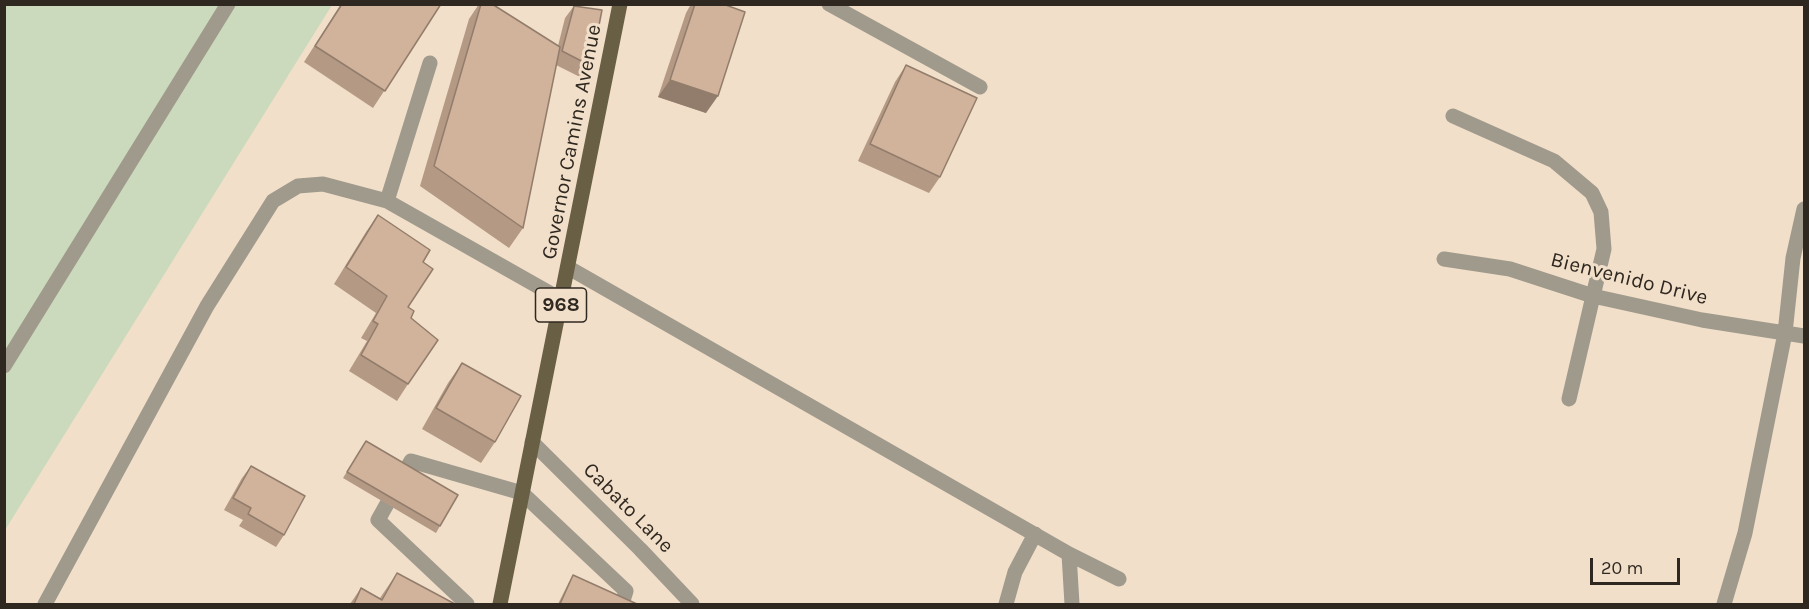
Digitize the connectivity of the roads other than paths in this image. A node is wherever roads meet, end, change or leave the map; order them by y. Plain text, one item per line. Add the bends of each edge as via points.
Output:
1 (228, 4) edge
2 (620, 4) edge
3 (829, 4) edge
4 (430, 63) dead end
5 (980, 87) dead end
6 (1453, 116) dead end
7 (387, 201) junction
8 (1804, 209) edge
9 (1444, 259) dead end
10 (569, 268) junction
11 (1593, 296) junction
12 (562, 300) junction
13 (1785, 333) junction
14 (1804, 336) edge
15 (4, 366) edge
16 (1569, 399) dead end
17 (532, 442) junction
18 (522, 493) junction
19 (1035, 534) junction
20 (1069, 554) junction
21 (1119, 579) dead end
22 (45, 604) edge
23 (467, 604) edge
24 (500, 604) edge
25 (622, 604) edge
26 (692, 604) edge
27 (1006, 604) edge
28 (1072, 604) edge
29 (1724, 604) edge

1 - 15 street
2 - 10 main road, Governor Camins Avenue / 968
3 - 5 street
4 - 7 street
6 - 11 street via 1554,161 1592,193 1601,212 1604,249
7 - 12 street
7 - 22 street via 323,184 298,186 273,201 207,306
8 - 13 street via 1793,258
9 - 11 street, Bienvenido Drive via 1510,269
10 - 12 main road, Governor Camins Avenue / 968
10 - 19 street
11 - 13 street, Bienvenido Drive
11 - 16 street
12 - 17 main road, Governor Camins Avenue / 968
13 - 14 street, Bienvenido Drive
13 - 29 street via 1745,533
17 - 18 main road, Governor Camins Avenue / 968
17 - 26 street, Cabato Lane
18 - 23 street via 411,460 378,520
18 - 24 main road, Governor Camins Avenue / 968
18 - 25 street via 626,591
19 - 20 street
19 - 27 street via 1015,572
20 - 21 street
20 - 28 street

